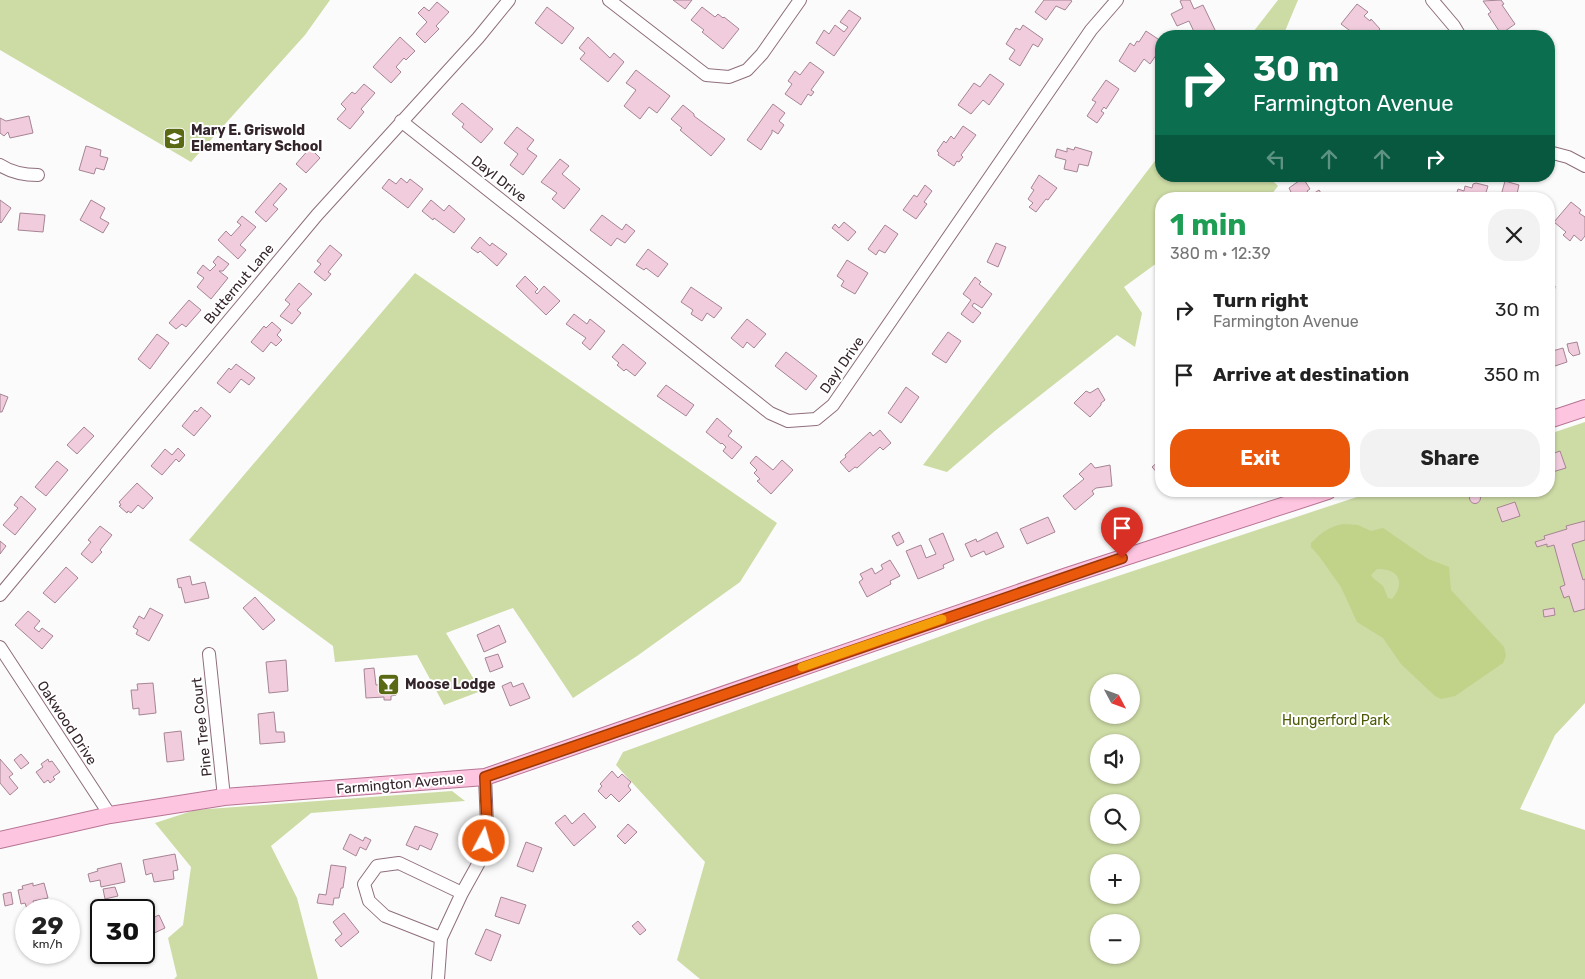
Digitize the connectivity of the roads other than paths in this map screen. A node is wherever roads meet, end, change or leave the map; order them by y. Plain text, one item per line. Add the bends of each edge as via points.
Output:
1 (509, 0) edge
2 (609, 0) edge
3 (800, 0) edge
4 (1117, 0) edge
5 (1432, 0) edge
6 (1456, 30) edge
7 (401, 121) junction
8 (1555, 154) edge
9 (0, 165) edge
10 (1585, 166) edge
11 (38, 175) dead end
12 (1585, 408) edge
13 (1555, 418) edge
14 (1310, 497) edge
15 (0, 595) edge
16 (0, 648) edge
17 (209, 654) dead end
18 (485, 777) junction
19 (224, 798) junction
20 (110, 815) junction
21 (0, 840) edge
22 (462, 893) junction
23 (441, 938) junction
24 (438, 979) edge

1 - 7 street, Butternut Lane
2 - 3 street via 706,75 729,77 747,70 762,54
4 - 7 street, Dayl Drive via 1091,30 834,405 816,419 788,421 770,413
5 - 6 street
7 - 15 street, Butternut Lane via 317,215
8 - 10 street
9 - 11 street via 24,175
12 - 13 main road
14 - 18 main road, Farmington Avenue via 1067,576
16 - 20 street, Oakwood Drive
17 - 19 street, Pine Tree Court
18 - 19 main road, Farmington Avenue
18 - 22 street via 487,825 482,857
19 - 20 main road, Farmington Avenue
20 - 21 main road, Farmington Avenue
22 - 23 street
22 - 23 street via 399,863 377,866 364,884 369,901 385,916
23 - 24 street

